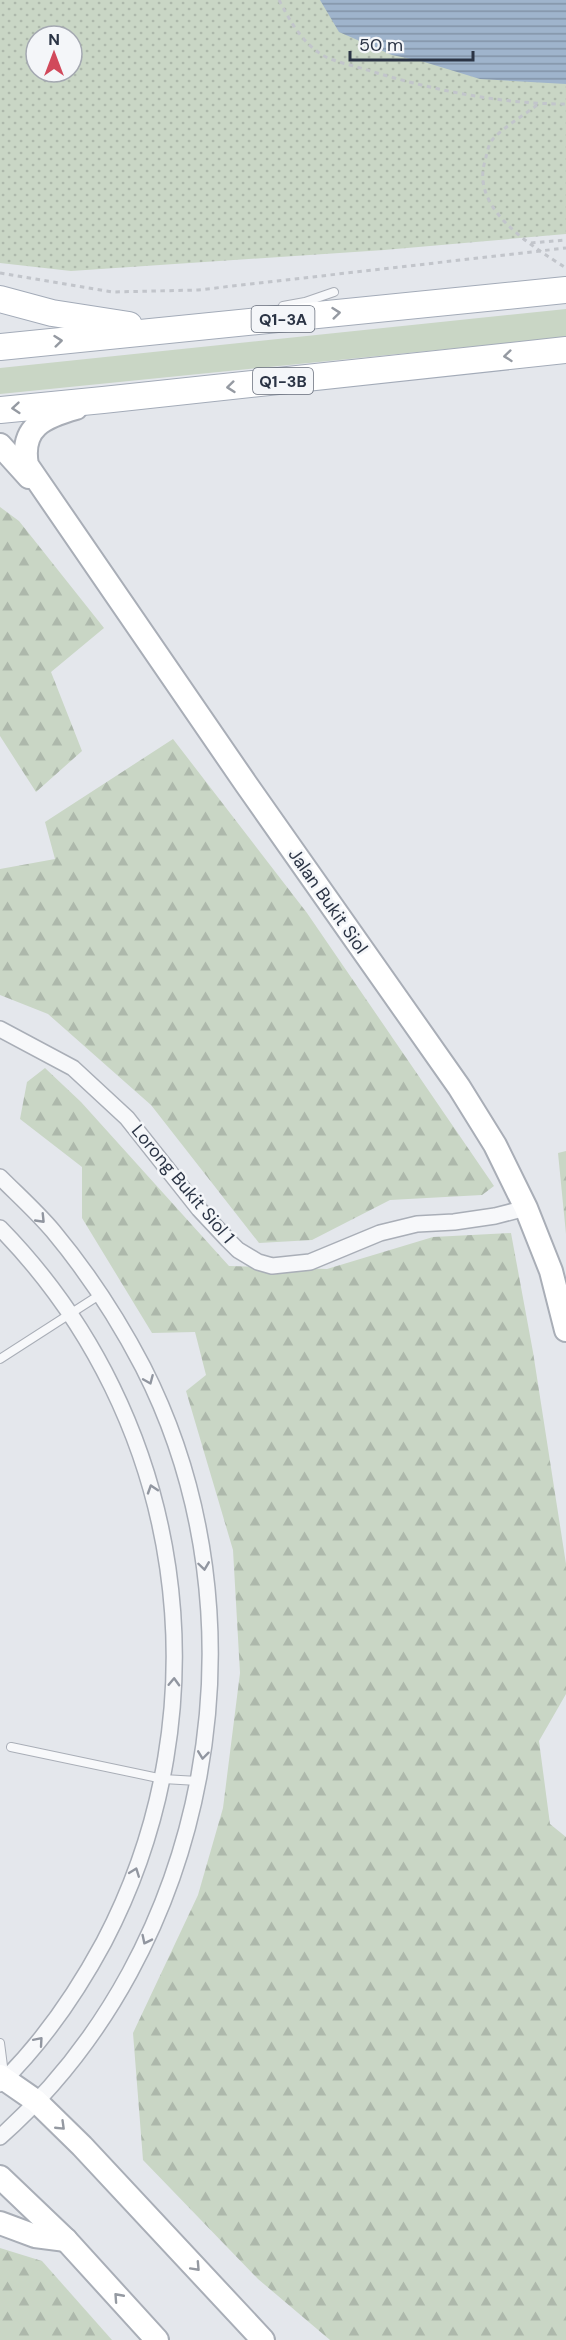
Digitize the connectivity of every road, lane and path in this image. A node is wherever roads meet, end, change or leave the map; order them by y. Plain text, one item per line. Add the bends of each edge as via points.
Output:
1 (279, 0) edge
2 (539, 104) junction
3 (566, 104) edge
4 (566, 240) edge
5 (529, 243) junction
6 (566, 248) edge
7 (537, 250) junction
8 (566, 268) edge
9 (0, 273) edge
10 (566, 291) edge
11 (334, 292) dead end
12 (0, 299) edge
13 (276, 308) dead end
14 (248, 317) junction
15 (0, 347) edge
16 (566, 350) edge
17 (103, 400) junction
18 (0, 410) edge
19 (0, 445) edge
20 (46, 496) junction
21 (0, 1029) edge
22 (0, 1177) edge
23 (526, 1208) junction
24 (0, 1228) edge
25 (101, 1294) junction
26 (71, 1313) junction
27 (566, 1330) edge
28 (0, 1359) edge
29 (11, 1747) dead end
30 (163, 1779) junction
31 (200, 1781) junction
32 (0, 2043) edge
33 (2, 2080) edge
34 (36, 2101) junction
35 (0, 2137) edge
36 (0, 2177) edge
37 (0, 2223) edge
38 (66, 2240) junction
39 (157, 2340) edge
40 (263, 2340) edge

1 - 2 path via 296,31 325,56 406,82
2 - 3 path
2 - 5 path via 491,141 481,172 489,203
4 - 5 path
5 - 7 path
6 - 7 path
7 - 8 path
7 - 9 path via 198,290 112,292
14 -> 10 main road, Q1-3A
11 - 13 lane
12 - 14 main road via 52,313 128,325
15 -> 14 main road, Q1-3A
16 -> 17 main road, Q1-3B
17 -> 18 main road, Q1-3B
17 - 20 street via 41,421 28,436 27,465
19 - 20 street
20 - 23 street, Jalan Bukit Siol via 459,1087 495,1145
21 - 23 street, Lorong Bukit Siol 1 via 73,1068 127,1118 228,1240 258,1262 272,1266 310,1262 380,1233
22 -> 25 street via 52,1231
23 - 27 street, Jalan Bukit Siol via 551,1270
24 - 26 street
25 - 26 lane
25 -> 31 street via 143,1367 172,1436 199,1527 210,1611 210,1696
26 - 28 lane
30 -> 26 street via 173,1710 175,1641 170,1572 156,1503 135,1437 106,1374
29 - 30 lane
30 - 31 lane
33 -> 30 street via 49,2030 88,1972 120,1911 145,1846
31 -> 34 street via 171,1881 128,1976 91,2034
32 - 33 lane
33 - 34 street
34 - 35 street
34 -> 40 street
36 - 38 street
37 - 38 street via 34,2236
39 -> 38 street

